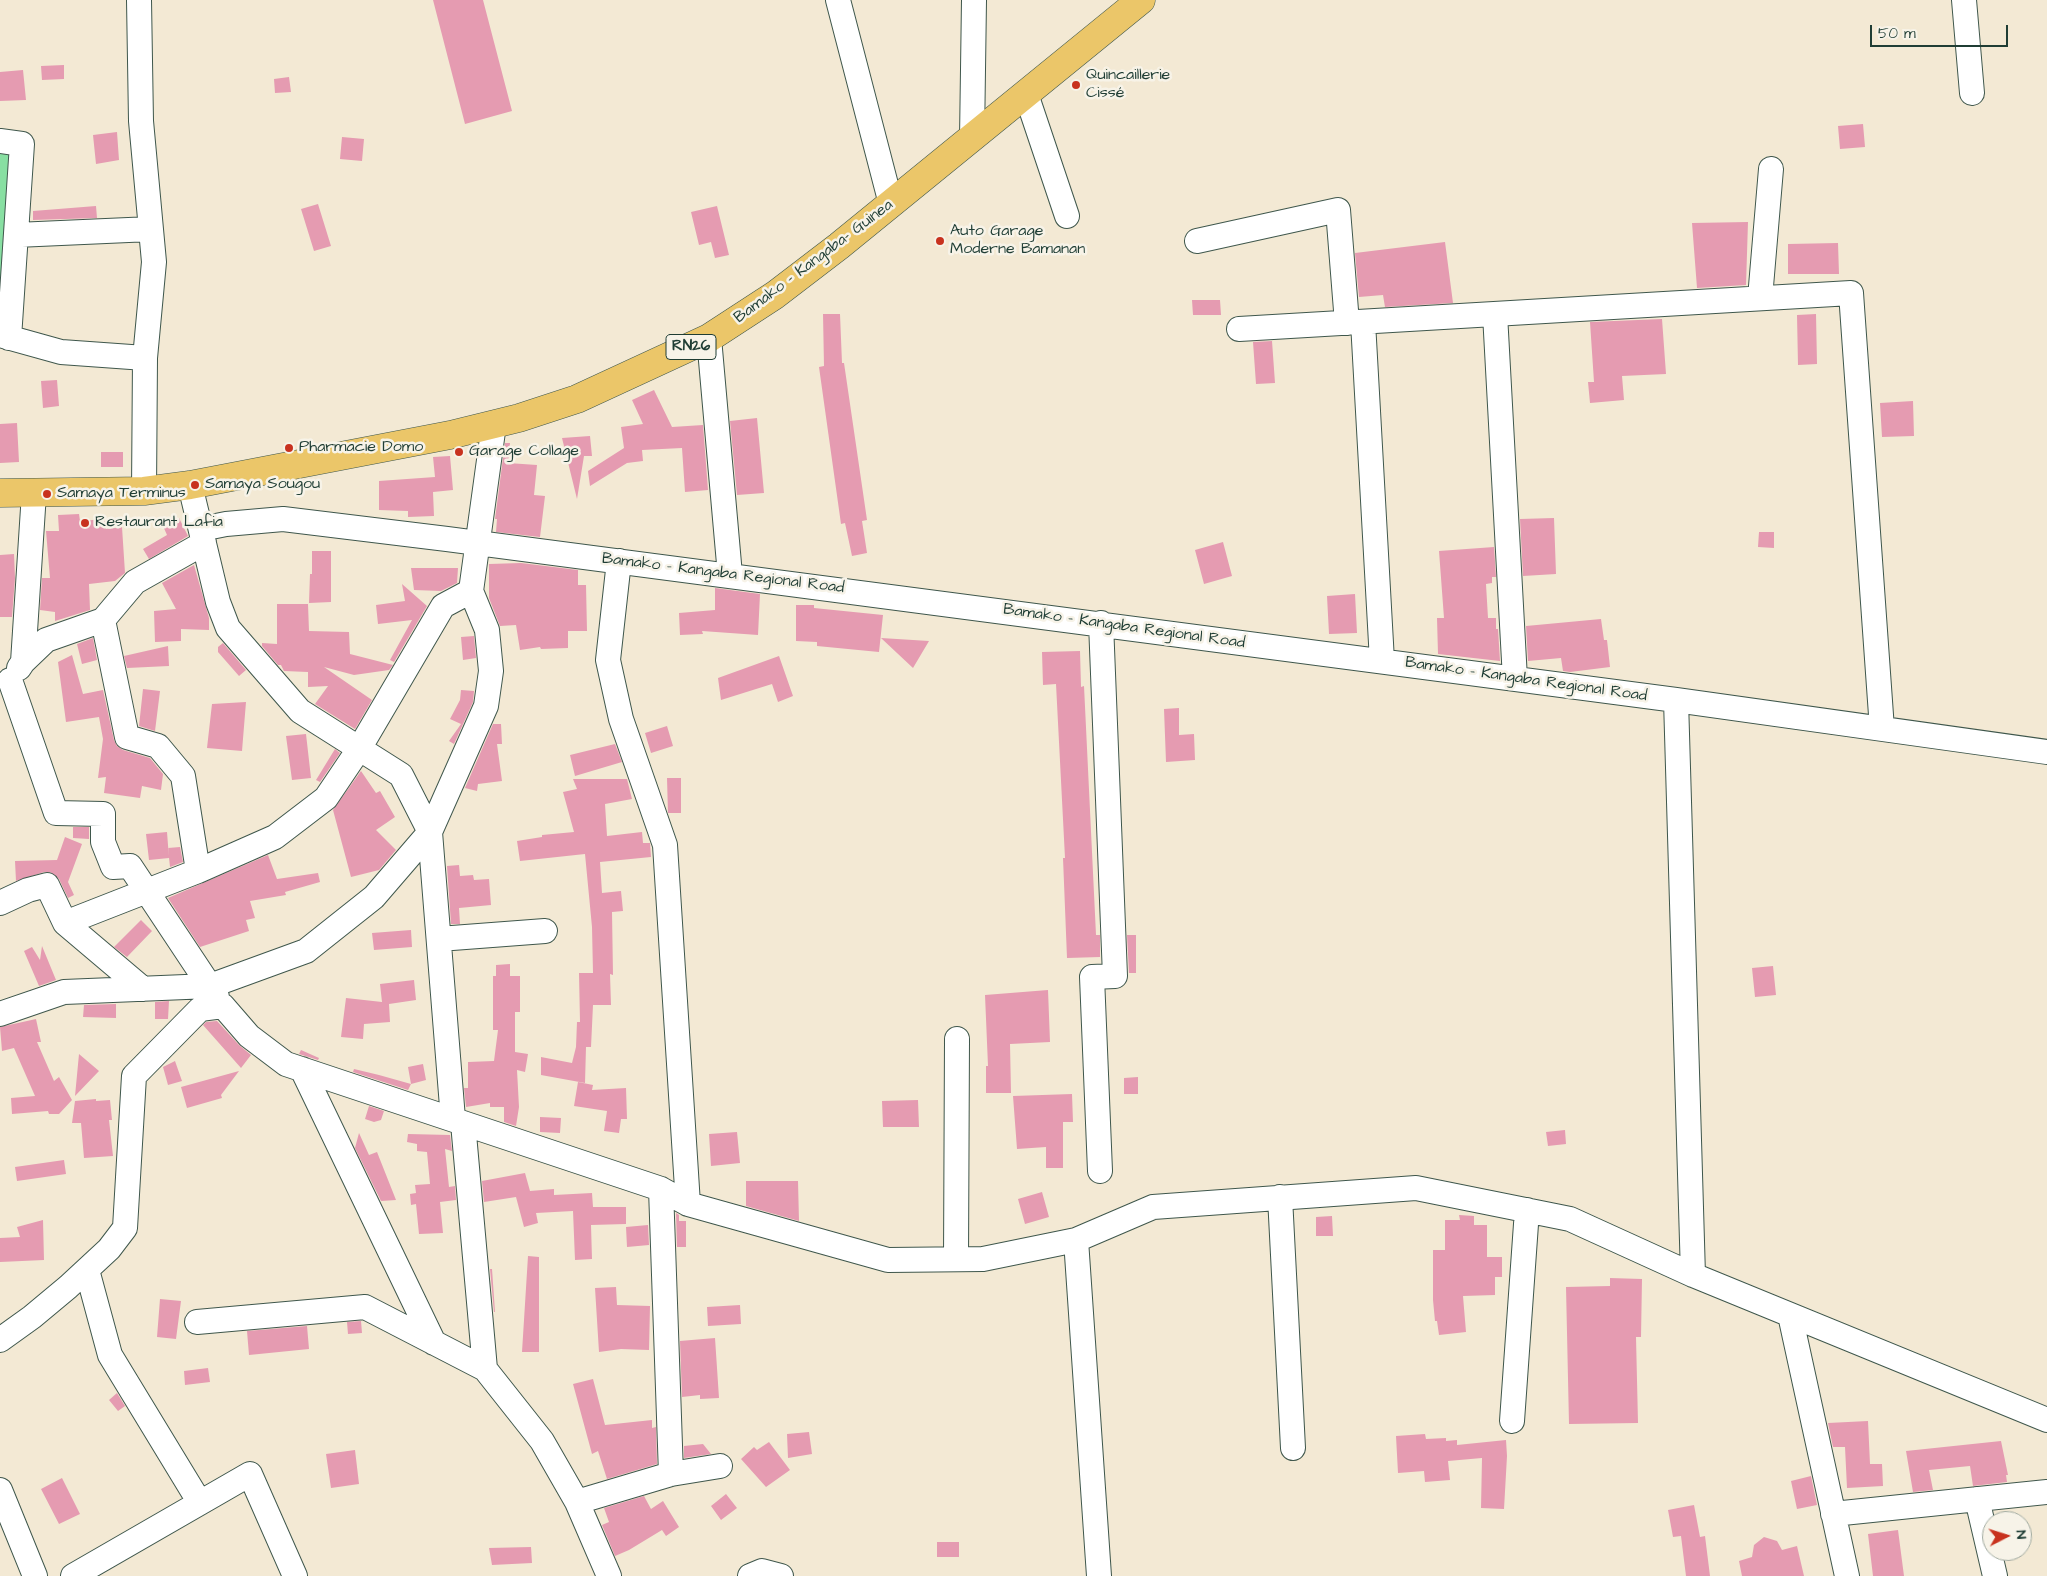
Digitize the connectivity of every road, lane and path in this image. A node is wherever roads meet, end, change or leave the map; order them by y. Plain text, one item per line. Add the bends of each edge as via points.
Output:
1 (139, 0) edge
2 (838, 0) edge
3 (1140, 0) edge
4 (1964, 0) edge
5 (972, 7) edge
6 (1972, 93) dead end
7 (1026, 94) junction
8 (972, 139) junction
9 (0, 141) edge
10 (1771, 169) dead end
11 (892, 204) junction
12 (1067, 216) dead end
13 (151, 229) junction
14 (16, 236) junction
15 (1198, 241) dead end
16 (1760, 298) junction
17 (1495, 314) junction
18 (1355, 322) junction
19 (1239, 329) dead end
20 (4, 337) edge
21 (708, 338) junction
22 (145, 358) junction
23 (494, 424) junction
24 (190, 485) junction
25 (144, 490) junction
26 (0, 493) edge
27 (41, 493) junction
28 (202, 536) junction
29 (477, 543) junction
30 (619, 561) junction
31 (730, 575) junction
32 (471, 591) junction
33 (103, 620) junction
34 (1101, 623) junction
35 (1382, 661) junction
36 (1515, 679) junction
37 (11, 680) edge
38 (1676, 700) junction
39 (1882, 729) junction
40 (359, 749) junction
41 (2047, 752) edge
42 (430, 832) junction
43 (198, 871) junction
44 (148, 891) junction
45 (0, 903) edge
46 (65, 923) junction
47 (545, 931) dead end
48 (439, 939) junction
49 (210, 986) junction
50 (144, 988) junction
51 (223, 1006) junction
52 (0, 1014) edge
53 (957, 1039) dead end
54 (302, 1069) junction
55 (458, 1121) junction
56 (1100, 1171) dead end
57 (661, 1189) junction
58 (1280, 1197) junction
59 (688, 1204) junction
60 (1527, 1210) junction
61 (1076, 1240) junction
62 (956, 1259) junction
63 (87, 1270) junction
64 (1693, 1274) junction
65 (1790, 1316) junction
66 (197, 1322) dead end
67 (0, 1340) edge
68 (434, 1343) junction
69 (485, 1369) junction
70 (2047, 1420) edge
71 (1512, 1421) dead end
72 (1293, 1448) dead end
73 (720, 1466) dead end
74 (672, 1474) junction
75 (0, 1490) edge
76 (2047, 1492) edge
77 (1977, 1499) junction
78 (576, 1502) junction
79 (200, 1504) junction
80 (1834, 1514) junction
81 (35, 1576) edge
82 (73, 1576) edge
83 (295, 1576) edge
84 (609, 1576) edge
85 (750, 1576) edge
86 (781, 1576) edge
87 (1099, 1576) edge
88 (1847, 1576) edge
89 (1995, 1576) edge

1 - 13 street via 141,121
2 - 11 street
3 - 7 main road, Bamako - Kangaba- Guinea / RN26
4 - 6 street
5 - 8 street
7 - 8 main road, Bamako - Kangaba- Guinea / RN26
7 - 12 street
8 - 11 main road, Bamako - Kangaba- Guinea / RN26
9 - 14 street via 22,144
10 - 16 street
11 - 21 main road, Bamako - Kangaba- Guinea / RN26 via 775,295
13 - 14 street
13 - 22 street via 154,262
14 - 20 street
15 - 18 street via 1338,210
16 - 17 street
16 - 39 street via 1850,293
17 - 18 street
17 - 36 street
18 - 19 street
18 - 35 street
20 - 22 street via 61,352
21 - 23 main road, Bamako - Kangaba- Guinea / RN26 via 577,399
21 - 31 street
22 - 25 street
23 - 24 main road, Bamako - Kangaba- Guinea / RN26
23 - 29 street
24 - 25 main road, Bamako - Kangaba- Guinea / RN26
24 - 28 street
25 - 27 main road, RN26
26 - 27 main road, RN26
27 - 37 street
28 - 29 street, Bamako - Kangaba Regional Road via 226,524 283,519
28 - 33 street, Bamako - Kangaba Regional Road via 135,582
28 - 40 street via 218,602 228,628 300,711
29 - 30 street, Bamako - Kangaba Regional Road
29 - 32 street
30 - 31 street, Bamako - Kangaba Regional Road
30 - 59 street via 608,660 621,719 665,845
31 - 34 street, Bamako - Kangaba Regional Road
32 - 40 street via 443,606
32 - 42 street via 487,630 491,671 486,706
33 - 37 street via 46,640
33 - 43 street via 127,737 158,746 183,776
34 - 35 street, Bamako - Kangaba Regional Road
34 - 56 street via 1115,976 1092,977
35 - 36 street, Bamako - Kangaba Regional Road
36 - 38 street, Bamako - Kangaba Regional Road
37 - 44 street via 56,813 102,814 103,842 113,867 130,866
38 - 39 street, Bamako - Kangaba Regional Road
38 - 64 street
39 - 41 street, Bamako - Kangaba Regional Road
40 - 42 street via 401,775
40 - 43 street via 326,798 282,832
42 - 48 street
42 - 49 street via 374,897 306,951
43 - 44 street
44 - 46 street
44 - 49 street
45 - 46 street via 47,885
46 - 50 street
47 - 48 street
48 - 55 street
49 - 50 street
49 - 51 street
50 - 52 street via 64,992
51 - 54 street via 249,1036 286,1064
51 - 63 street via 200,1009 134,1076 125,1228 110,1249
53 - 62 street
54 - 55 street
54 - 68 street
55 - 57 street
55 - 69 street
57 - 59 street
57 - 74 street
58 - 60 street via 1416,1188
58 - 61 street via 1153,1207
58 - 72 street
59 - 62 street via 888,1260
60 - 64 street via 1570,1219
60 - 71 street
61 - 62 street via 983,1259
61 - 87 street
63 - 67 street
63 - 79 street via 110,1355
64 - 65 street
65 - 70 street
65 - 80 street
66 - 68 street via 365,1307
68 - 69 street
69 - 78 street via 542,1441
73 - 74 street
74 - 78 street
75 - 81 street
76 - 77 street
77 - 80 street
77 - 89 street
78 - 84 street
79 - 82 street
79 - 83 street via 250,1474
80 - 88 street
85 - 86 street via 762,1572

